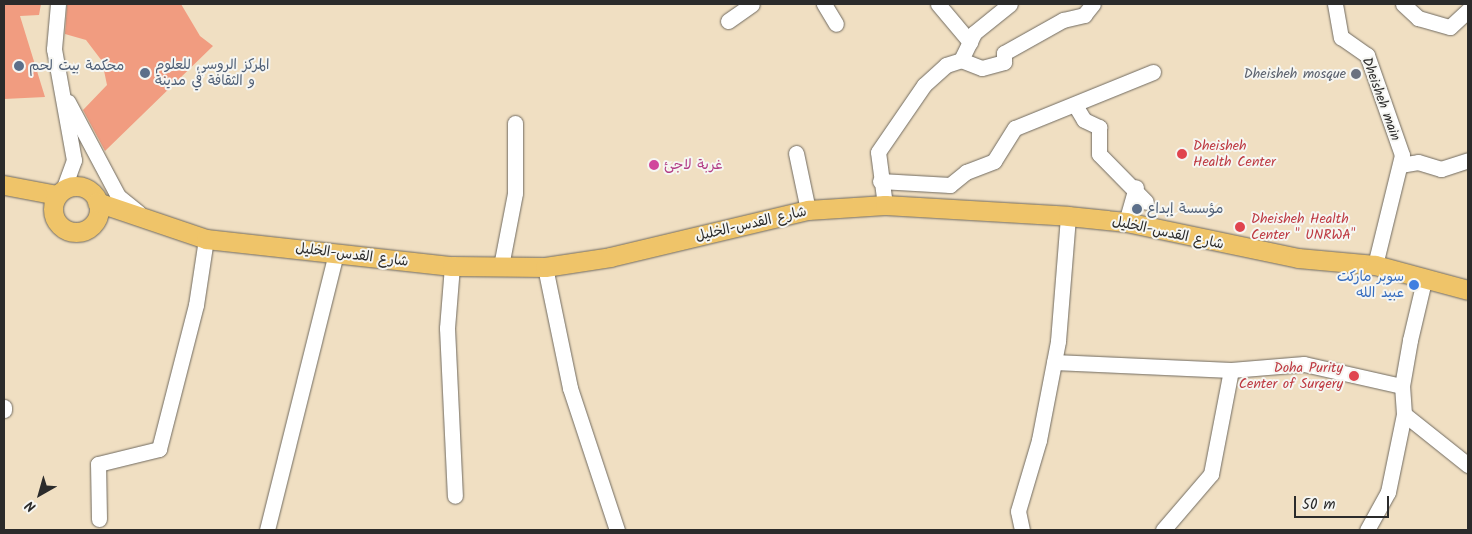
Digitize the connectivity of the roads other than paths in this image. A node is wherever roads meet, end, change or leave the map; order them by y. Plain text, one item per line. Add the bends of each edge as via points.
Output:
1 (58, 4) edge
2 (752, 4) edge
3 (824, 4) edge
4 (938, 4) edge
5 (1010, 4) edge
6 (1093, 4) edge
7 (1335, 4) edge
8 (1403, 4) edge
9 (1468, 10) edge
10 (728, 21) dead end
11 (836, 24) dead end
12 (970, 42) junction
13 (961, 60) junction
14 (1153, 72) dead end
15 (62, 90) junction
16 (1075, 105) junction
17 (515, 123) dead end
18 (796, 153) dead end
19 (1468, 160) edge
20 (1400, 165) junction
21 (880, 181) junction
22 (4, 185) edge
23 (1136, 187) junction
24 (60, 192) junction
25 (4, 194) edge
26 (97, 202) junction
27 (1146, 202) dead end
28 (885, 205) junction
29 (808, 210) junction
30 (1068, 216) junction
31 (145, 217) junction
32 (1126, 222) junction
33 (206, 239) junction
34 (336, 253) junction
35 (1374, 265) junction
36 (452, 266) junction
37 (501, 266) junction
38 (545, 267) junction
39 (1424, 281) junction
40 (1468, 290) edge
41 (1054, 362) junction
42 (1231, 370) junction
43 (1402, 386) junction
44 (1404, 414) junction
45 (1468, 465) edge
46 (455, 496) dead end
47 (99, 520) dead end
48 (267, 530) edge
49 (617, 530) edge
50 (1022, 530) edge
51 (1163, 530) edge
52 (1367, 530) edge

1 - 15 street via 54,49
2 - 10 street
3 - 11 street
4 - 12 street
5 - 12 street via 988,17
6 - 13 street via 1084,15 1063,20 1004,53 1004,62 982,68
7 - 20 street, Dheisheh main via 1340,15 1341,37 1367,55 1402,155
8 - 9 street via 1418,18 1450,27
12 - 13 street
13 - 21 street via 946,65 924,85 899,120 878,152
14 - 16 street
15 - 24 street via 74,160
15 - 31 street via 118,196
16 - 21 street via 1014,128 994,162 966,172 950,185
16 - 23 street via 1084,120 1099,127 1099,154
17 - 37 street via 515,193
18 - 29 street
19 - 20 street via 1441,170 1418,162
20 - 35 street, Dheisheh main
21 - 28 street
22 - 24 main road
22 - 25 street
23 - 27 street
23 - 32 street
24 - 26 main road via 85,188
24 - 26 main road via 54,216 70,230 90,226 98,214
26 - 31 main road, شارع القدس-الخليل
28 - 29 main road, شارع القدس-الخليل
28 - 30 main road, شارع القدس-الخليل
29 - 38 main road, شارع القدس-الخليل via 610,257
30 - 32 main road, شارع القدس-الخليل
30 - 41 street via 1068,250
31 - 33 main road, شارع القدس-الخليل
32 - 35 main road, شارع القدس-الخليل via 1221,245
33 - 34 main road, شارع القدس-الخليل
33 - 47 street via 196,305 159,449 98,464
34 - 36 main road, شارع القدس-الخليل
34 - 48 street
35 - 39 main road, شارع القدس-الخليل
36 - 37 main road, شارع القدس-الخليل
36 - 46 street via 447,328
37 - 38 main road, شارع القدس-الخليل
38 - 49 street via 570,388
39 - 40 main road, شارع القدس-الخليل
39 - 43 street
41 - 42 street
41 - 50 street via 1039,440 1018,511
42 - 43 street via 1304,364
42 - 51 street via 1211,474
43 - 44 street
44 - 45 street
44 - 52 street via 1388,492

